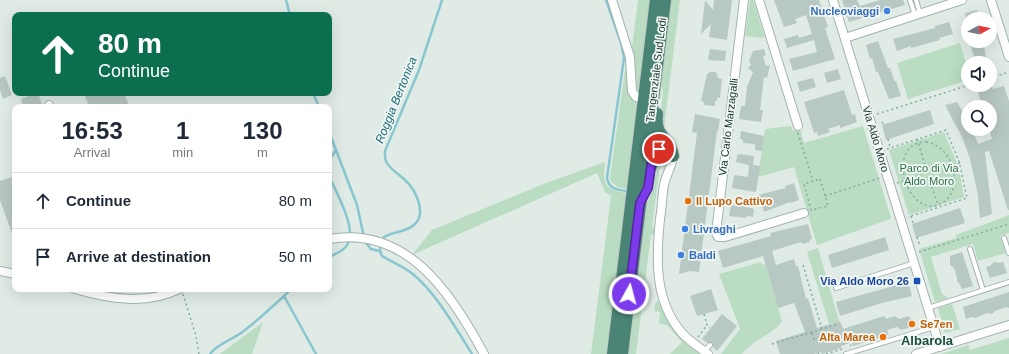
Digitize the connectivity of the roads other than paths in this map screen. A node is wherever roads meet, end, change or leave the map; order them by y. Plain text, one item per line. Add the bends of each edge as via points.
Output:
1 (612, 0) edge
2 (656, 0) edge
3 (665, 0) edge
4 (744, 0) edge
5 (759, 0) edge
6 (833, 0) edge
7 (910, 0) edge
8 (916, 0) edge
9 (962, 0) edge
10 (991, 0) edge
11 (918, 14) junction
12 (845, 38) junction
13 (1009, 57) edge
14 (655, 81) junction
15 (644, 98) junction
16 (798, 126) road end
17 (674, 156) junction
18 (640, 203) junction
19 (804, 213) dead end
20 (1004, 238) dead end
21 (332, 239) edge
22 (970, 249) dead end
23 (1009, 253) edge
24 (914, 263) junction
25 (0, 271) edge
26 (12, 273) edge
27 (1009, 282) edge
28 (836, 288) dead end
29 (983, 290) junction
30 (87, 292) edge
31 (170, 292) edge
32 (928, 308) junction
33 (1009, 325) edge
34 (934, 327) junction
35 (940, 347) junction
36 (707, 350) edge
37 (930, 352) edge
38 (484, 354) edge
39 (613, 354) edge
40 (622, 354) edge
41 (846, 354) edge
42 (916, 354) edge

1 - 15 street via 629,52 632,92 636,97
2 - 15 highway, Tangenziale Sud Lodi
3 - 14 highway, Tangenziale Sud Lodi
4 - 19 street, Via Carlo Marzagalli via 716,233 718,237 725,237
5 - 16 street
6 - 12 street, Via Aldo Moro
7 - 11 lane
8 - 11 lane
9 - 11 street
10 - 13 street
11 - 12 street
12 - 24 street, Via Aldo Moro
14 - 17 highway via 659,96 657,128
14 - 18 highway, Tangenziale Sud Lodi
15 - 39 highway, Tangenziale Sud Lodi
17 - 18 highway via 665,148 657,149 653,153 648,188
17 - 36 street via 664,186 657,268 663,297 671,318 693,343
18 - 40 highway, Tangenziale Sud Lodi
20 - 23 lane
21 - 38 street via 356,237 382,241 412,259 434,279 458,309
22 - 29 lane
24 - 28 lane
24 - 32 street, Via Aldo Moro
25 - 26 street
27 - 29 lane
29 - 32 lane
30 - 31 street via 130,299
32 - 34 street, Via Aldo Moro
33 - 35 street
34 - 35 street, Via Aldo Moro
34 - 41 lane
35 - 37 street
37 - 42 street

